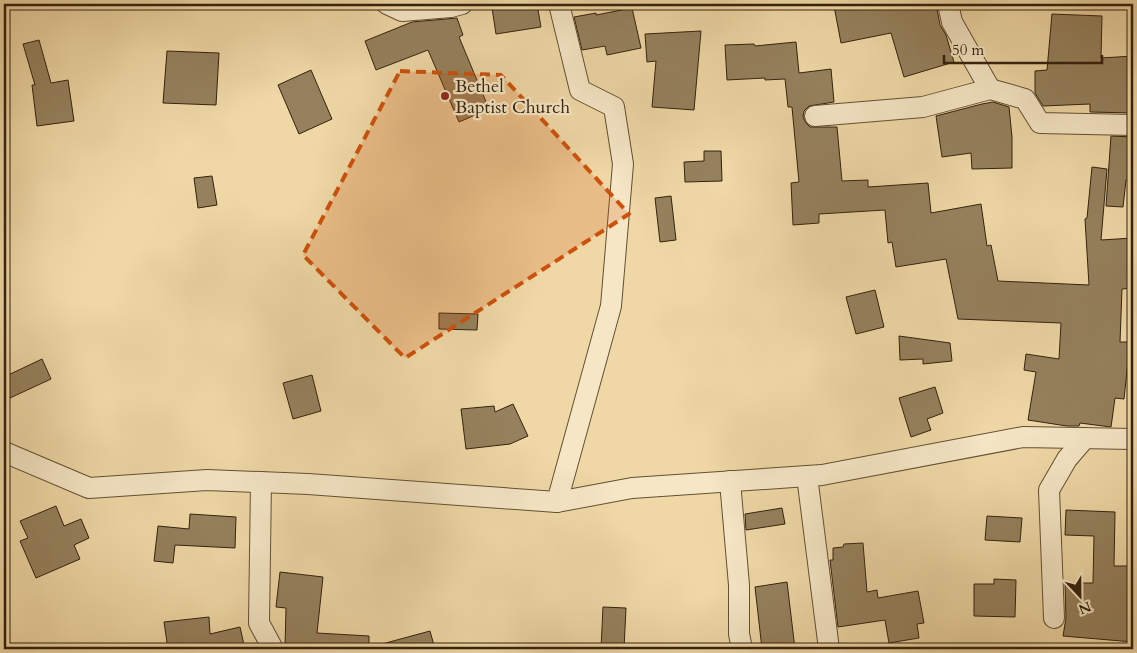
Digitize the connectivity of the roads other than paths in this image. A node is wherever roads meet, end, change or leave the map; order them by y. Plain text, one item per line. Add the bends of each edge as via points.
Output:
1 (387, 4) edge
2 (462, 4) edge
3 (551, 4) edge
4 (559, 4) edge
5 (948, 4) edge
6 (564, 28) junction
7 (990, 89) junction
8 (815, 116) dead end
9 (1133, 125) edge
10 (1085, 438) junction
11 (1133, 438) edge
12 (4, 452) edge
13 (807, 476) junction
14 (730, 481) junction
15 (261, 482) junction
16 (557, 502) junction
17 (1054, 618) dead end
18 (273, 649) edge
19 (742, 649) edge
20 (829, 649) edge

1 - 2 street via 402,11
3 - 6 street
4 - 6 street
5 - 7 street via 952,22
6 - 16 street via 580,90 614,106 623,164 611,306
7 - 8 street via 923,107
7 - 9 street via 1025,99 1040,123
10 - 11 street
10 - 13 street via 1023,437
10 - 17 street via 1067,459 1049,490
12 - 15 street via 89,488 207,480
13 - 14 street
13 - 20 street
14 - 16 street via 632,488
14 - 19 street
15 - 16 street
15 - 18 street via 259,623

